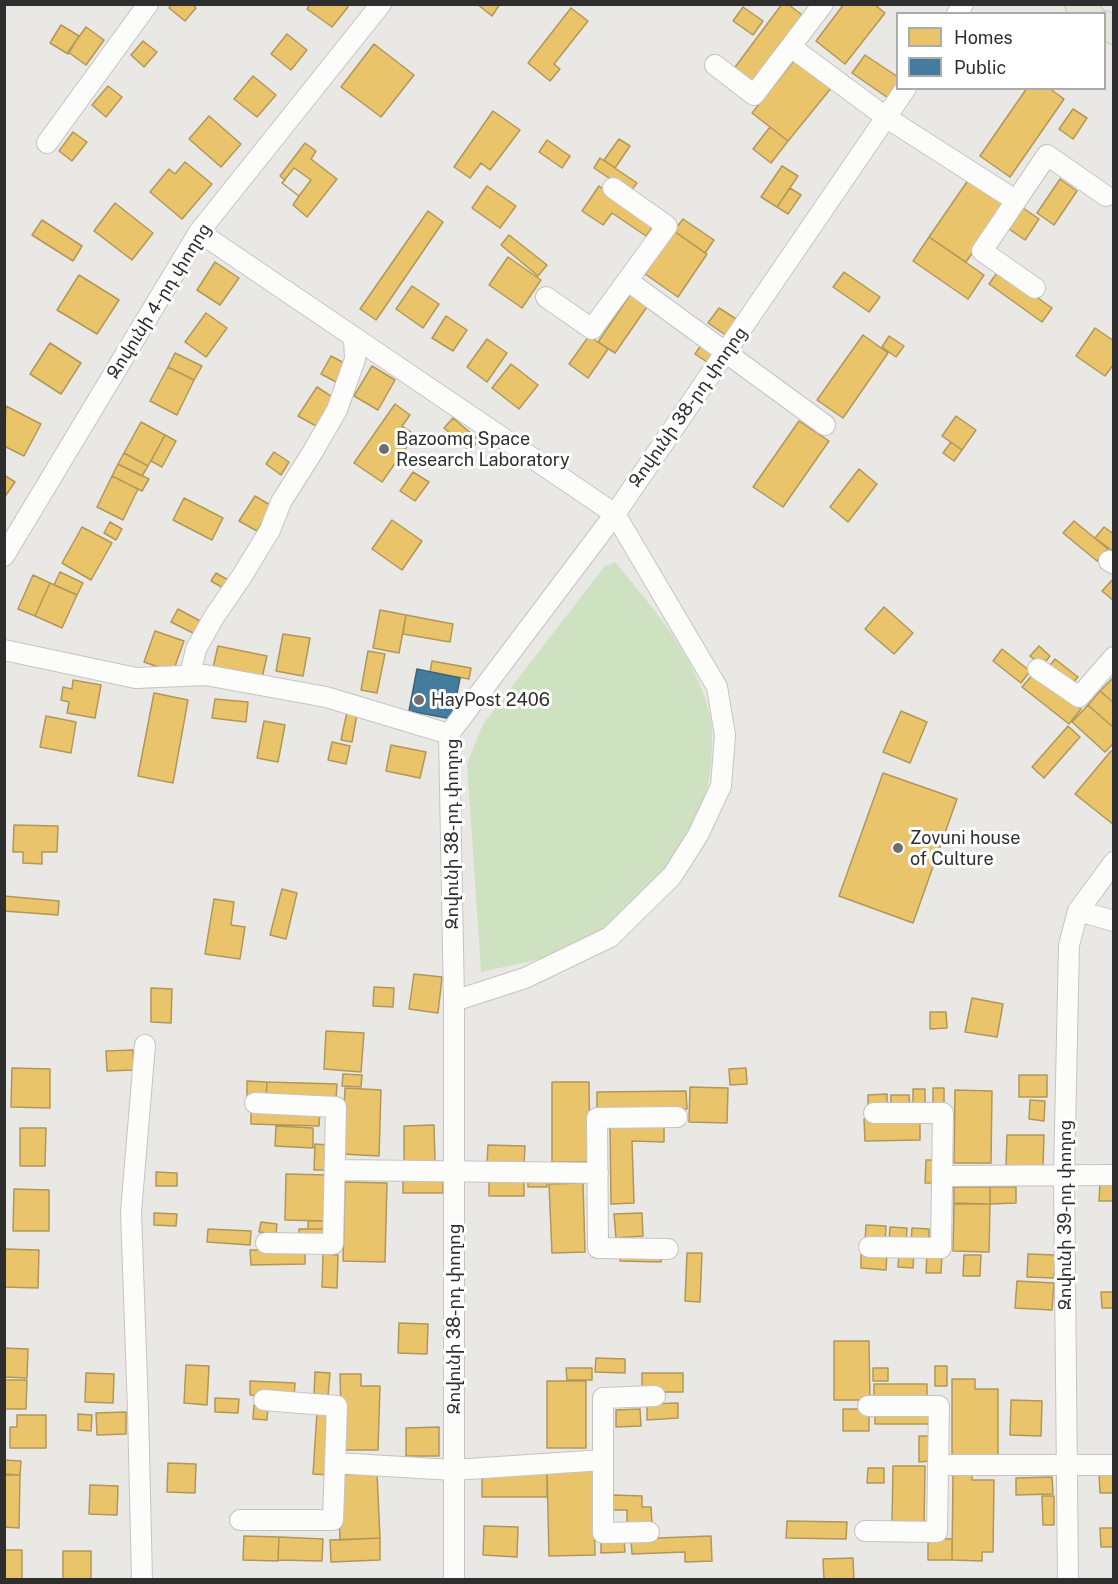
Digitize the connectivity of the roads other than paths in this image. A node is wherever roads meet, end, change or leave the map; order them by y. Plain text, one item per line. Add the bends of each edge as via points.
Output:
1 (148, 4) edge
2 (381, 4) edge
3 (823, 4) edge
4 (791, 46) junction
5 (716, 65) dead end
6 (905, 90) edge
7 (887, 118) junction
8 (47, 143) dead end
9 (613, 188) dead end
10 (1106, 196) dead end
11 (1015, 200) junction
12 (199, 232) junction
13 (628, 281) junction
14 (1035, 288) dead end
15 (546, 297) dead end
16 (354, 338) junction
17 (726, 352) junction
18 (825, 425) dead end
19 (615, 514) junction
20 (4, 556) edge
21 (4, 650) edge
22 (1113, 657) edge
23 (1038, 669) dead end
24 (190, 675) junction
25 (448, 734) junction
26 (1113, 862) edge
27 (1078, 911) junction
28 (1113, 921) edge
29 (454, 1001) junction
30 (145, 1045) dead end
31 (255, 1103) dead end
32 (874, 1113) dead end
33 (677, 1117) dead end
34 (335, 1170) junction
35 (455, 1172) junction
36 (598, 1173) junction
37 (1064, 1174) junction
38 (1113, 1175) edge
39 (942, 1176) junction
40 (266, 1243) dead end
41 (869, 1247) dead end
42 (668, 1249) dead end
43 (655, 1396) dead end
44 (264, 1400) dead end
45 (868, 1406) dead end
46 (603, 1460) junction
47 (335, 1463) junction
48 (939, 1465) junction
49 (1113, 1465) edge
50 (1067, 1466) junction
51 (453, 1470) junction
52 (240, 1520) dead end
53 (865, 1531) dead end
54 (648, 1532) dead end
55 (141, 1580) edge
56 (454, 1580) edge
57 (1068, 1580) edge

1 - 8 street
2 - 12 street, Զովունի 4-րդ փողոց
3 - 4 street
4 - 5 street via 754,95
4 - 7 street
6 - 7 street, Զովունի 38-րդ փողոց
7 - 11 street
7 - 17 street, Զովունի 38-րդ փողոց
9 - 13 street via 667,226
10 - 11 street via 1047,155
11 - 14 street via 982,251
12 - 16 street
12 - 20 street, Զովունի 4-րդ փողոց
13 - 15 street via 592,328
13 - 17 street
16 - 19 street
16 - 24 street via 355,359 337,410 281,502 270,530 196,649
17 - 18 street
17 - 19 street, Զովունի 38-րդ փողոց
19 - 25 street, Զովունի 38-րդ փողոց
19 - 29 street via 717,687 725,735 721,786 698,835 672,876 610,937 525,978
21 - 24 street via 136,678
22 - 23 street via 1079,697
24 - 25 street via 326,697
25 - 29 street, Զովունի 38-րդ փողոց
26 - 27 street, Զովունի 39-րդ փողոց
27 - 28 street
27 - 37 street, Զովունի 39-րդ փողոց via 1069,945
29 - 35 street, Զովունի 38-րդ փողոց
30 - 55 street via 131,1212
31 - 34 street via 336,1107
32 - 39 street via 943,1113
33 - 36 street via 597,1118
34 - 35 street
34 - 40 street via 333,1245
35 - 36 street
35 - 51 street, Զովունի 38-րդ փողոց
36 - 42 street via 598,1248
37 - 38 street
37 - 39 street
37 - 50 street, Զովունի 39-րդ փողոց
39 - 41 street via 941,1248
43 - 46 street via 603,1398
44 - 47 street via 337,1406
45 - 48 street via 939,1406
46 - 51 street
46 - 54 street via 603,1533
47 - 51 street
47 - 52 street via 333,1520
48 - 50 street
48 - 53 street via 938,1532
49 - 50 street
50 - 57 street, Զովունի 39-րդ փողոց
51 - 56 street, Զովունի 38-րդ փողոց

